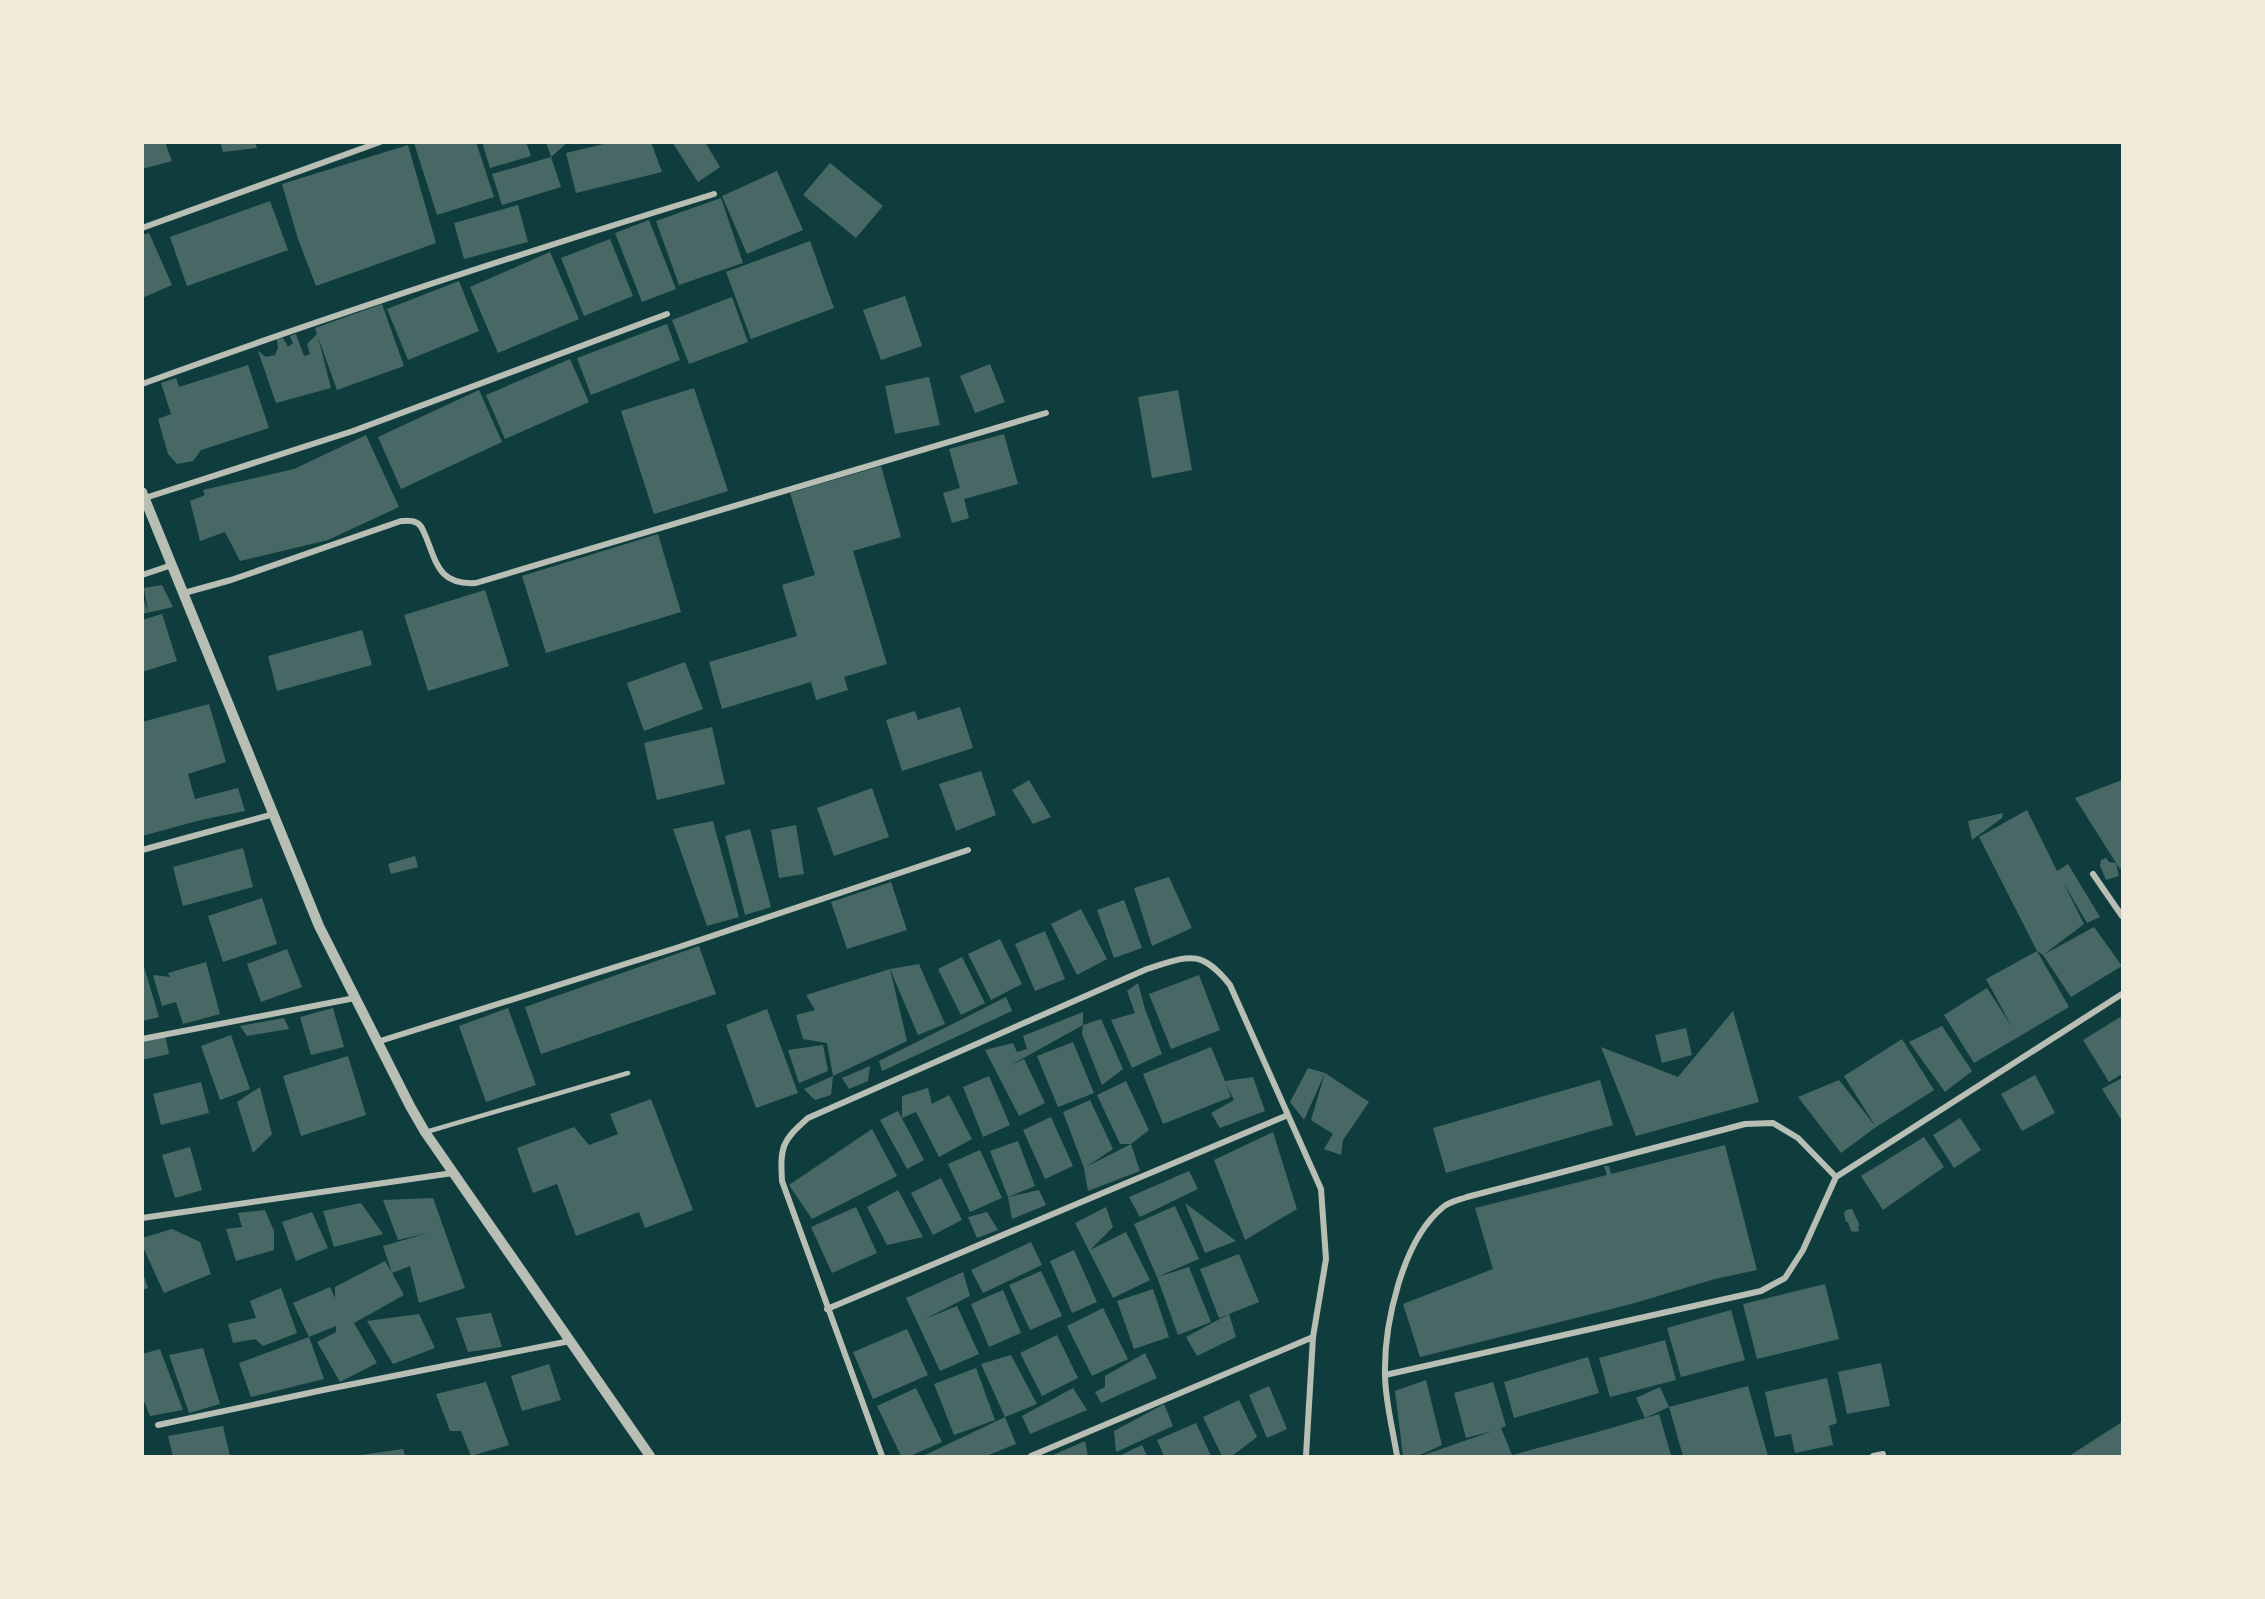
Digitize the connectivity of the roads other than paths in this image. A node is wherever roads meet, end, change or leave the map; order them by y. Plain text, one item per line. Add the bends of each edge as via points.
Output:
1 (380, 142) edge
2 (714, 194) dead end
3 (142, 228) edge
4 (667, 314) dead end
5 (142, 384) edge
6 (1046, 413) dead end
7 (144, 495) edge
8 (172, 565) junction
9 (142, 575) edge
10 (184, 593) junction
11 (274, 814) junction
12 (968, 849) dead end
13 (142, 850) edge
14 (2092, 874) dead end
15 (2122, 916) edge
16 (2122, 994) edge
17 (355, 998) junction
18 (142, 1039) edge
19 (377, 1042) junction
20 (628, 1073) dead end
21 (1288, 1114) junction
22 (424, 1132) junction
23 (453, 1173) junction
24 (1836, 1177) junction
25 (142, 1218) edge
26 (826, 1309) junction
27 (1313, 1337) junction
28 (570, 1341) junction
29 (1385, 1375) junction
30 (158, 1425) dead end
31 (1883, 1454) dead end
32 (650, 1456) edge
33 (882, 1456) edge
34 (1030, 1456) edge
35 (1306, 1456) edge
36 (1397, 1456) edge
37 (1873, 1456) edge

1 - 3 street
2 - 5 street via 459,273
4 - 7 street via 353,431
6 - 10 street via 476,584 447,578 440,572 422,526 414,521 401,521
7 - 8 street
8 - 9 street
8 - 10 street
10 - 11 street
11 - 13 street
11 - 17 street via 319,926
12 - 19 street via 679,947
14 - 15 street
16 - 24 street
17 - 18 street
17 - 19 street
19 - 22 street
20 - 22 lane
21 - 26 street
21 - 26 street via 1230,985 1216,968 1204,959 1183,958 1147,969 808,1118 794,1130 784,1143 782,1181
21 - 27 street via 1321,1189 1324,1212 1326,1259
22 - 23 street
23 - 25 street
23 - 28 street
24 - 29 street via 1803,1250 1785,1278 1761,1291
24 - 29 street via 1798,1138 1773,1123 1745,1124 1467,1197 1442,1207 1406,1260 1388,1326
26 - 33 street
27 - 34 street
27 - 35 street
28 - 30 street
28 - 32 street
29 - 36 street
31 - 37 street

